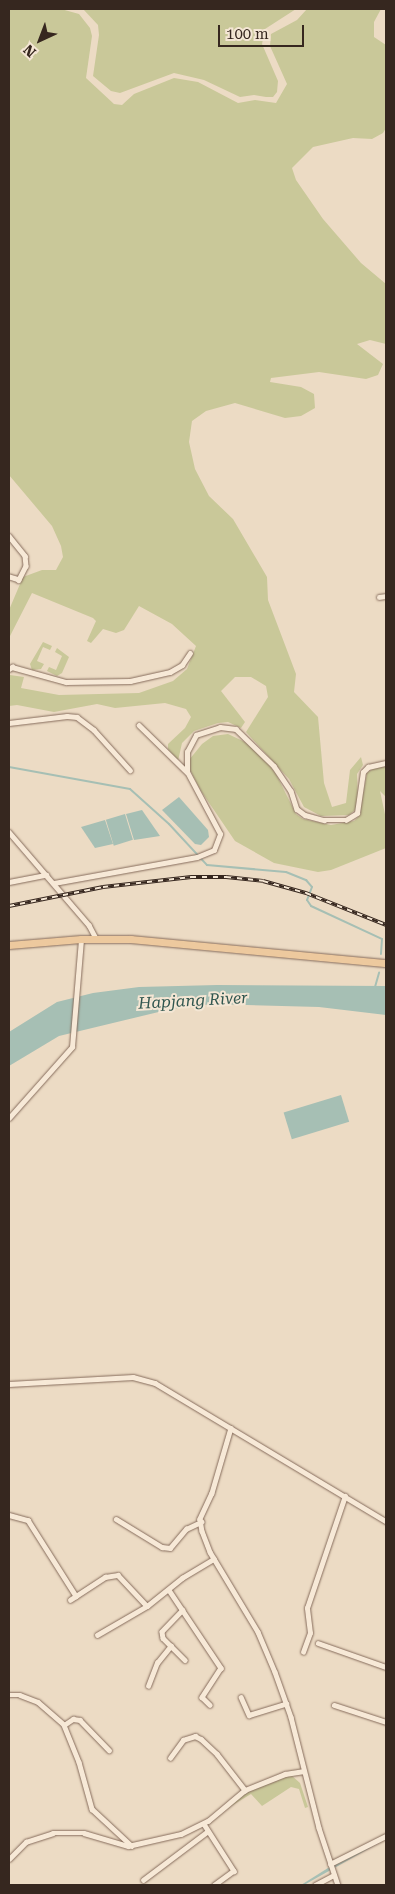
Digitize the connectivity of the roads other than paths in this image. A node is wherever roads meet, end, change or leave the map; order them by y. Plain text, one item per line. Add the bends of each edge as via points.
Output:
1 (9, 536) edge
2 (9, 577) edge
3 (386, 596) edge
4 (379, 597) dead end
5 (190, 653) dead end
6 (9, 669) edge
7 (9, 723) edge
8 (139, 725) dead end
9 (386, 763) edge
10 (130, 770) dead end
11 (187, 772) junction
12 (9, 832) edge
13 (46, 875) junction
14 (9, 882) edge
15 (54, 883) junction
16 (96, 938) junction
17 (81, 939) junction
18 (9, 945) edge
19 (386, 963) edge
20 (9, 1118) edge
21 (9, 1384) edge
22 (231, 1428) junction
23 (345, 1496) junction
24 (9, 1515) edge
25 (116, 1519) dead end
26 (201, 1522) junction
27 (386, 1522) edge
28 (214, 1559) junction
29 (169, 1590) junction
30 (76, 1596) junction
31 (70, 1600) dead end
32 (147, 1606) junction
33 (183, 1610) junction
34 (97, 1635) dead end
35 (318, 1643) dead end
36 (171, 1646) junction
37 (303, 1652) dead end
38 (185, 1660) dead end
39 (386, 1666) edge
40 (148, 1686) dead end
41 (9, 1695) edge
42 (241, 1697) dead end
43 (286, 1704) junction
44 (210, 1705) dead end
45 (334, 1705) dead end
46 (386, 1722) edge
47 (64, 1725) junction
48 (109, 1750) dead end
49 (170, 1758) dead end
50 (304, 1771) junction
51 (245, 1790) junction
52 (204, 1824) junction
53 (208, 1832) junction
54 (386, 1836) edge
55 (132, 1846) junction
56 (9, 1859) edge
57 (331, 1869) junction
58 (143, 1880) dead end
59 (214, 1885) edge
60 (315, 1885) edge
61 (338, 1885) edge

1 - 2 street via 25,556 26,566 19,580
3 - 4 street
5 - 6 street via 182,665 170,672 130,681 66,682 12,667
7 - 10 street via 77,717 94,730
8 - 11 street
9 - 11 street via 368,767 363,772 357,813 346,820 333,821 305,815 297,809 292,791 274,766 236,729 220,727 196,735 187,752
11 - 15 street via 220,834 218,846 200,857
12 - 13 street
13 - 14 street
13 - 15 street
15 - 16 street
16 - 17 main road
16 - 19 main road
17 - 18 main road
17 - 20 street via 72,1048
21 - 22 street via 143,1378
22 - 23 street
22 - 26 street
23 - 27 street
23 - 37 street via 307,1608 310,1633
24 - 30 street via 28,1520
25 - 26 street via 162,1547 170,1548 186,1529
26 - 28 street
28 - 29 street
28 - 43 street via 258,1632
29 - 32 street
29 - 33 street
30 - 31 street
30 - 32 street via 105,1577 118,1574
32 - 34 street
33 - 36 street via 162,1632
33 - 44 street via 222,1668 202,1697
35 - 39 street
36 - 38 street
36 - 40 street via 158,1663
41 - 47 street via 20,1695 38,1702
42 - 43 street via 249,1715
43 - 50 street
45 - 46 street
47 - 48 street via 73,1719 80,1720
47 - 55 street via 92,1809
49 - 51 street via 183,1740 195,1736 217,1754
50 - 51 street via 285,1774
50 - 57 street
51 - 52 street
52 - 53 street
52 - 55 street via 181,1834
53 - 58 street
53 - 59 street via 234,1871
54 - 57 street
55 - 56 street via 84,1833 53,1833 26,1842
57 - 60 street
57 - 61 street

